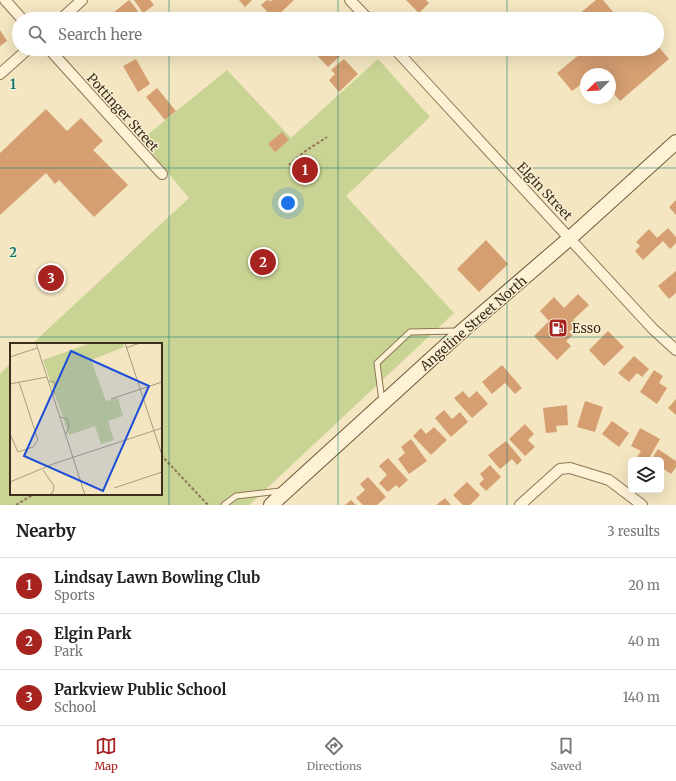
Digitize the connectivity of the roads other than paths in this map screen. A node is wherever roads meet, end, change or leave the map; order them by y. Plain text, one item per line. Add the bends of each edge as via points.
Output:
1 (5, 0) edge
2 (82, 0) edge
3 (350, 0) edge
4 (16, 12) edge
5 (69, 12) edge
6 (361, 12) edge
7 (20, 56) edge
8 (55, 56) edge
9 (401, 56) edge
10 (0, 74) edge
11 (676, 142) edge
12 (162, 174) dead end
13 (570, 238) junction
14 (462, 331) junction
15 (676, 350) edge
16 (382, 404) junction
17 (287, 490) junction
18 (224, 505) edge
19 (271, 505) edge
20 (520, 505) edge
21 (642, 505) edge

1 - 4 street
2 - 5 street
3 - 6 street
7 - 10 street
8 - 12 street, Pottinger Street
9 - 13 street, Elgin Street
11 - 13 main road, Angeline Street North
13 - 14 main road, Angeline Street North
13 - 15 street, Elgin Street via 653,329
14 - 16 main road, Angeline Street North
14 - 16 lane via 410,332 377,363
16 - 17 main road, Angeline Street North
17 - 18 lane via 236,496
17 - 19 main road, Angeline Street North
20 - 21 street via 560,469 570,468 609,480

